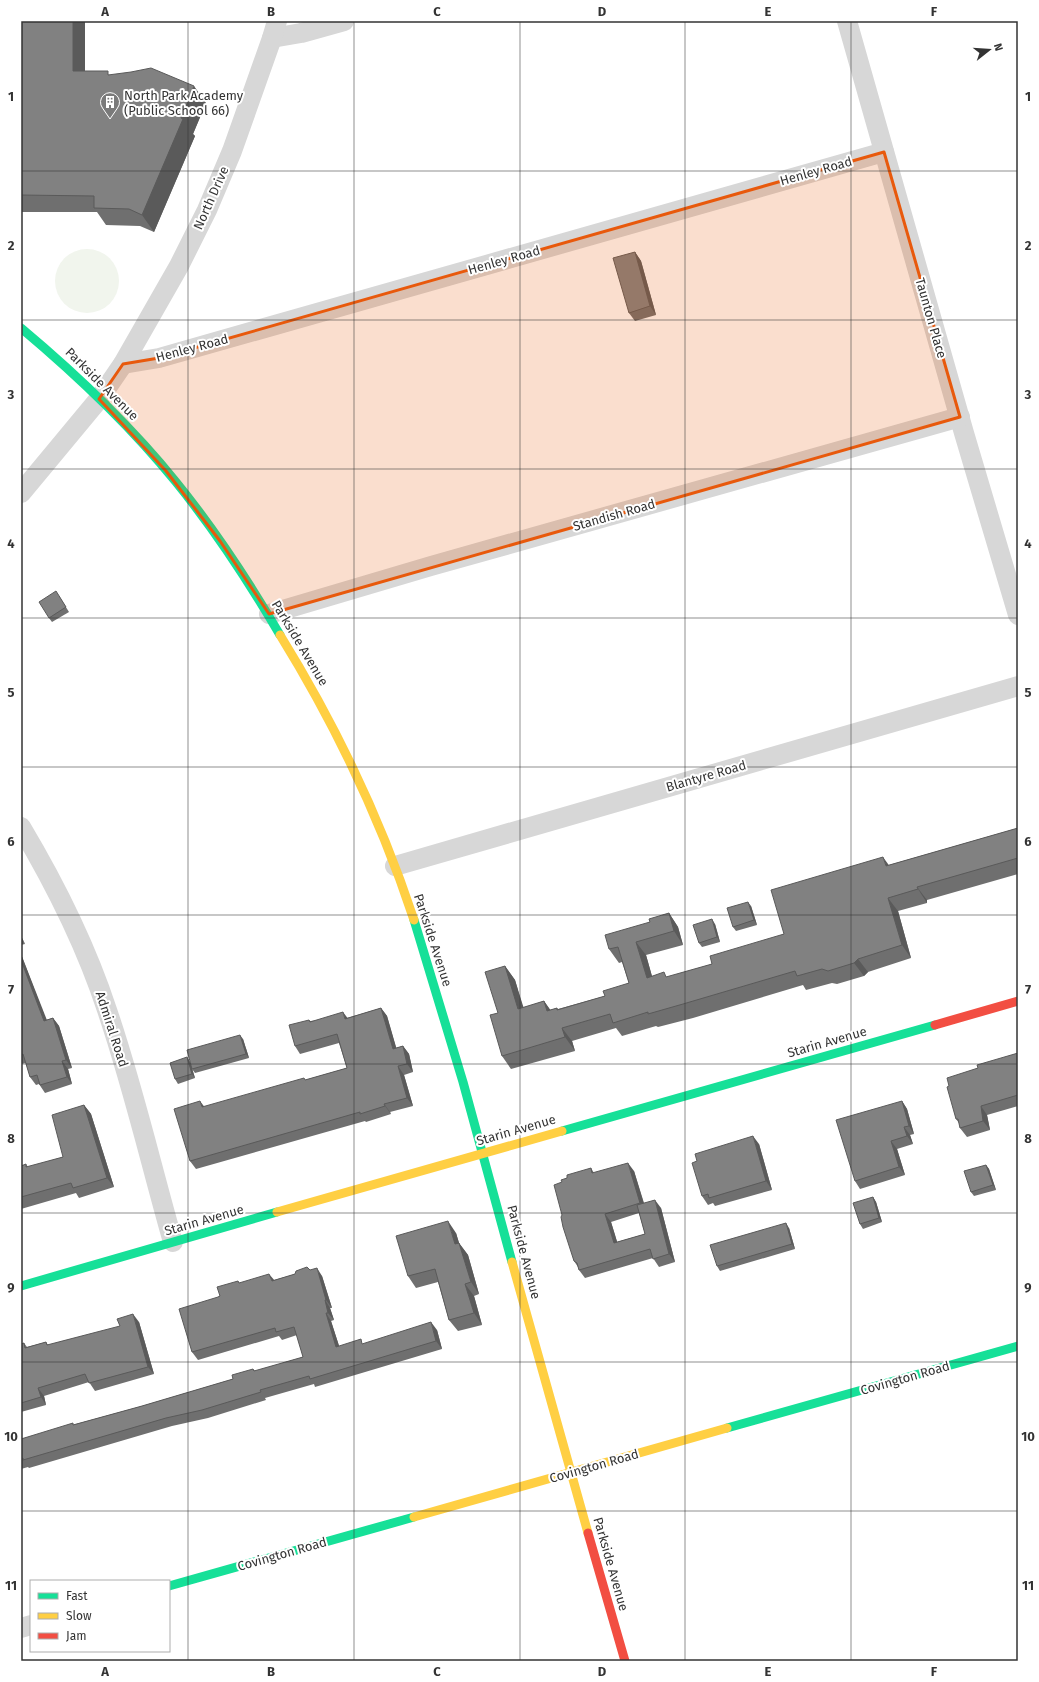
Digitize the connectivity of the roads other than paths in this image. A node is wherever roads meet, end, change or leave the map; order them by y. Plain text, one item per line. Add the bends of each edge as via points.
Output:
1 (344, 21) edge
2 (847, 21) edge
3 (274, 29) edge
4 (884, 152) junction
5 (21, 328) edge
6 (123, 364) junction
7 (99, 399) junction
8 (960, 417) junction
9 (21, 493) edge
10 (269, 614) junction
11 (1018, 615) edge
12 (1018, 686) edge
13 (21, 827) edge
14 (395, 866) junction
15 (1018, 1001) edge
16 (484, 1153) junction
17 (173, 1242) junction
18 (21, 1286) edge
19 (1018, 1346) edge
20 (571, 1472) junction
21 (170, 1586) edge
22 (625, 1661) edge

1 - 3 street via 301,34
2 - 4 street, Taunton Place
3 - 6 street, North Drive via 232,151 207,210 179,266
4 - 6 street, Henley Road via 159,358
4 - 8 street, Taunton Place
5 - 7 street, Parkside Avenue via 61,361
6 - 7 street, North Drive
7 - 9 street
7 - 10 street, Parkside Avenue via 166,471 220,541
8 - 10 street, Standish Road
8 - 11 street, Taunton Place
10 - 14 street, Parkside Avenue via 340,741
12 - 14 street, Blantyre Road
13 - 17 street, Admiral Road via 64,907 107,1009 131,1085
14 - 16 street, Parkside Avenue via 422,944
15 - 16 street, Starin Avenue
16 - 17 street, Starin Avenue
16 - 20 street, Parkside Avenue
17 - 18 street, Starin Avenue
19 - 20 street, Covington Road
20 - 21 street, Covington Road
20 - 22 street, Parkside Avenue

